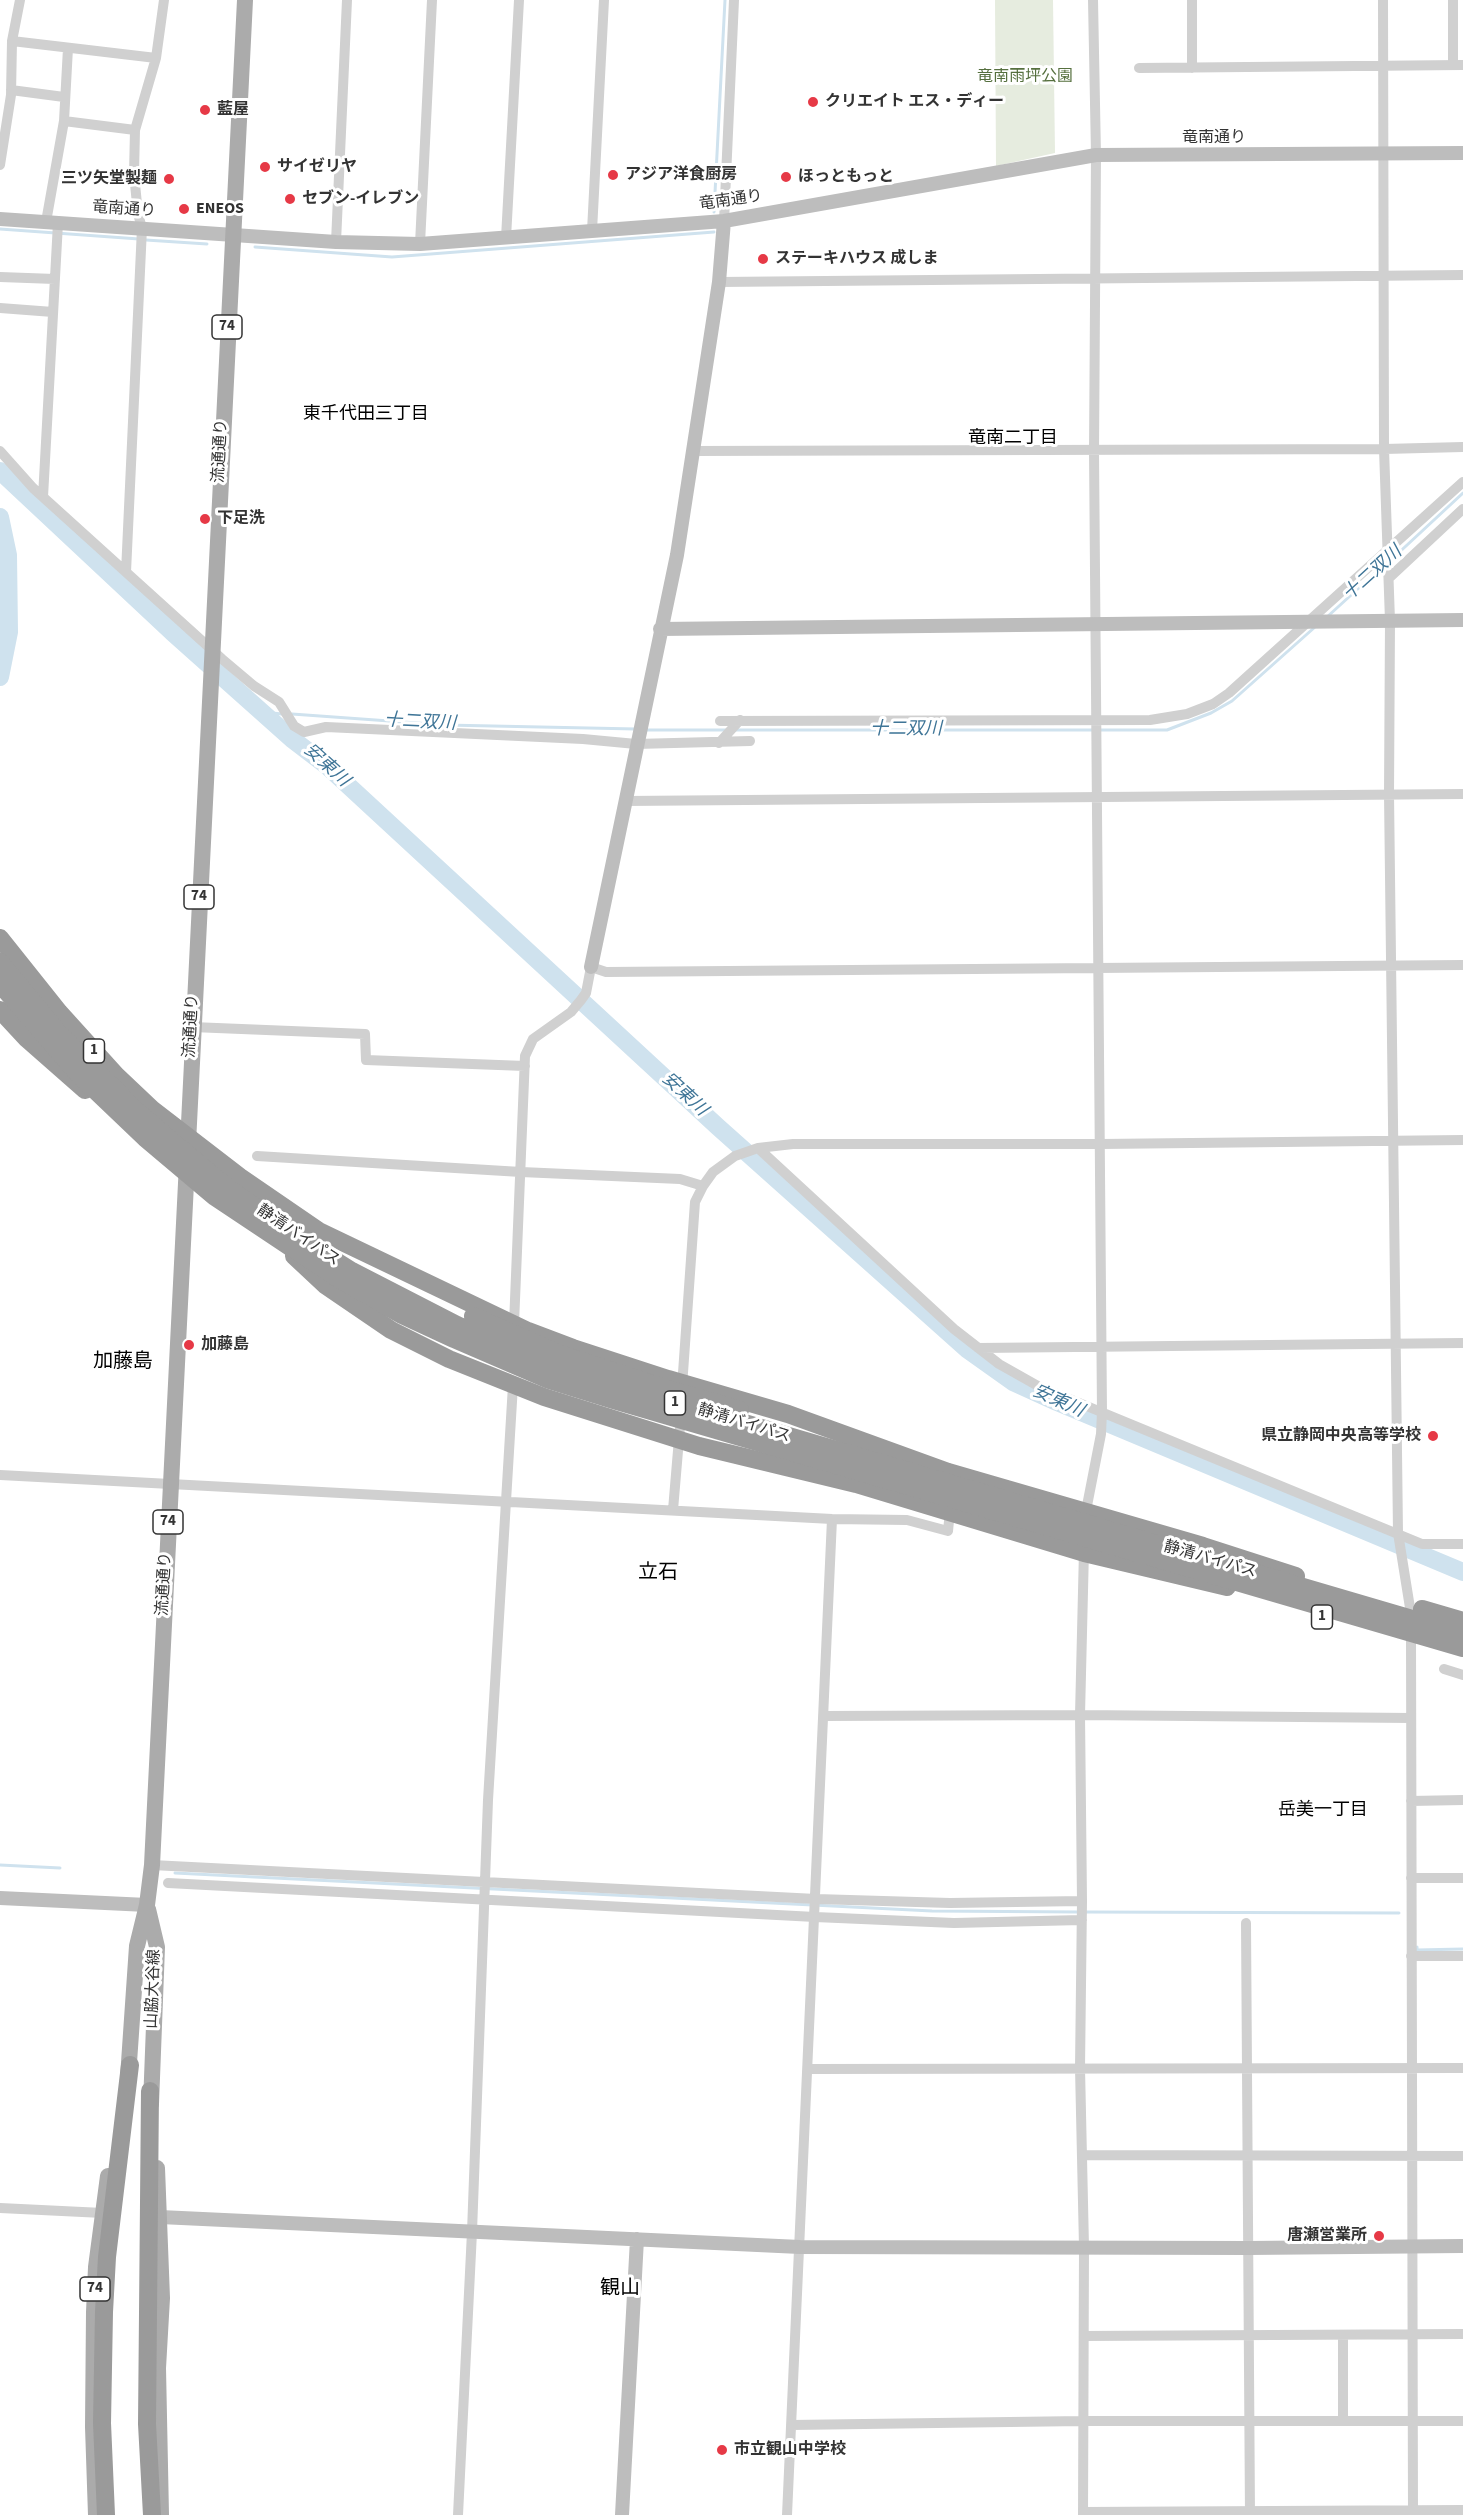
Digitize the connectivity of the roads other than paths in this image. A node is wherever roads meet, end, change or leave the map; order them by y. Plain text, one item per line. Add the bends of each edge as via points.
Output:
1 (20, 0) edge
2 (164, 0) edge
3 (245, 0) edge
4 (347, 0) edge
5 (432, 0) edge
6 (519, 0) edge
7 (604, 0) edge
8 (734, 0) edge
9 (1093, 0) edge
10 (1192, 0) edge
11 (1383, 0) edge
12 (1453, 0) edge
13 (12, 42) junction
14 (68, 48) junction
15 (156, 58) junction
16 (1458, 65) edge
17 (1383, 66) junction
18 (1138, 68) dead end
19 (1192, 68) junction
20 (7, 93) edge
21 (64, 97) junction
22 (64, 121) junction
23 (135, 130) junction
24 (1384, 153) junction
25 (1463, 153) edge
26 (1096, 155) junction
27 (0, 165) edge
28 (0, 219) edge
29 (724, 221) junction
30 (52, 222) junction
31 (142, 228) junction
32 (592, 231) junction
33 (231, 233) junction
34 (506, 238) junction
35 (336, 242) junction
36 (420, 244) junction
37 (1463, 275) edge
38 (1385, 276) junction
39 (0, 277) edge
40 (1097, 277) junction
41 (55, 279) junction
42 (719, 282) junction
43 (0, 308) edge
44 (53, 312) junction
45 (1463, 447) edge
46 (1384, 449) junction
47 (0, 451) edge
48 (693, 451) junction
49 (1094, 451) junction
50 (1463, 482) edge
51 (43, 497) junction
52 (1463, 509) edge
53 (1389, 547) junction
54 (126, 572) junction
55 (1390, 577) junction
56 (1463, 620) edge
57 (1308, 621) junction
58 (1390, 621) junction
59 (1096, 623) junction
60 (660, 629) junction
61 (212, 652) junction
62 (740, 720) junction
63 (1097, 720) junction
64 (720, 721) dead end
65 (638, 736) junction
66 (750, 741) dead end
67 (719, 743) junction
68 (1389, 794) junction
69 (1463, 794) edge
70 (1097, 798) junction
71 (625, 801) junction
72 (0, 937) edge
73 (6, 958) edge
74 (1391, 965) junction
75 (1463, 965) edge
76 (591, 967) junction
77 (1100, 968) junction
78 (0, 984) edge
79 (0, 1004) edge
80 (0, 1011) edge
81 (192, 1027) junction
82 (27, 1039) junction
83 (525, 1066) junction
84 (187, 1138) junction
85 (1393, 1140) junction
86 (1463, 1140) edge
87 (1101, 1144) junction
88 (758, 1148) junction
89 (257, 1156) dead end
90 (521, 1172) junction
91 (185, 1178) junction
92 (703, 1186) junction
93 (319, 1232) junction
94 (292, 1254) junction
95 (514, 1324) junction
96 (1463, 1343) edge
97 (1397, 1344) junction
98 (1101, 1346) junction
99 (978, 1347) junction
100 (682, 1383) junction
101 (513, 1385) junction
102 (1102, 1412) junction
103 (680, 1440) junction
104 (0, 1475) edge
105 (886, 1481) junction
106 (170, 1485) junction
107 (992, 1496) junction
108 (507, 1502) junction
109 (673, 1510) junction
110 (950, 1511) junction
111 (1085, 1512) junction
112 (832, 1519) junction
113 (1398, 1533) junction
114 (1463, 1544) edge
115 (1084, 1553) junction
116 (1184, 1568) junction
117 (1267, 1577) junction
118 (1411, 1614) junction
119 (1463, 1621) edge
120 (1463, 1632) edge
121 (1411, 1636) junction
122 (1463, 1650) edge
123 (1463, 1662) edge
124 (1444, 1670) dead end
125 (1463, 1675) edge
126 (1080, 1715) junction
127 (824, 1716) junction
128 (1411, 1718) junction
129 (1411, 1800) junction
130 (1463, 1800) edge
131 (152, 1865) junction
132 (1411, 1878) junction
133 (1463, 1878) edge
134 (168, 1883) dead end
135 (485, 1884) junction
136 (0, 1898) edge
137 (816, 1899) junction
138 (484, 1901) junction
139 (1082, 1902) junction
140 (147, 1905) junction
141 (815, 1917) junction
142 (1082, 1920) junction
143 (1246, 1923) dead end
144 (1410, 1956) junction
145 (1463, 1956) edge
146 (130, 2065) junction
147 (1080, 2068) junction
148 (1411, 2068) junction
149 (1463, 2068) edge
150 (808, 2069) junction
151 (1246, 2069) junction
152 (150, 2091) junction
153 (1082, 2155) junction
154 (1246, 2155) junction
155 (1410, 2156) junction
156 (1463, 2156) edge
157 (0, 2208) edge
158 (103, 2213) junction
159 (160, 2217) junction
160 (472, 2232) junction
161 (637, 2239) junction
162 (1463, 2246) edge
163 (800, 2247) junction
164 (1084, 2247) junction
165 (1412, 2247) junction
166 (1248, 2248) junction
167 (1249, 2334) junction
168 (1463, 2334) edge
169 (1343, 2335) junction
170 (1412, 2335) junction
171 (1084, 2336) junction
172 (1083, 2421) junction
173 (1248, 2421) junction
174 (1343, 2421) junction
175 (1413, 2421) junction
176 (1463, 2421) edge
177 (791, 2425) junction
178 (1463, 2510) edge
179 (1250, 2513) edge
180 (1413, 2513) edge
181 (1083, 2514) edge
182 (96, 2515) edge
183 (106, 2515) edge
184 (152, 2515) edge
185 (161, 2515) edge
186 (459, 2515) edge
187 (622, 2515) edge
188 (787, 2515) edge

1 - 13 street
2 - 15 street
3 - 33 main road, 流通通り / 74
4 - 35 street
5 - 36 street
6 - 34 street
7 - 32 street
8 - 29 street
9 - 26 street
10 - 19 street
11 - 17 street
12 - 16 street
13 - 14 street
13 - 20 street
14 - 15 street
14 - 21 street
15 - 23 street
16 - 17 street
17 - 19 street
17 - 24 street
18 - 19 street
20 - 21 street
20 - 27 street
21 - 22 street
22 - 23 street
22 - 30 street
23 - 31 street via 134,174
24 - 25 street, 竜南通り
24 - 26 street, 竜南通り
24 - 38 street
26 - 29 street, 竜南通り
26 - 40 street
28 - 30 street, 竜南通り
29 - 32 street, 竜南通り
29 - 42 street
30 - 31 street, 竜南通り
30 - 41 street
31 - 33 street, 竜南通り
31 - 54 street
32 - 34 street, 竜南通り
33 - 35 street, 竜南通り
33 - 61 main road, 流通通り / 74
34 - 36 street, 竜南通り
35 - 36 street, 竜南通り
37 - 38 street
38 - 40 street
38 - 46 street
39 - 41 street
40 - 42 street
40 - 49 street
41 - 44 street
42 - 48 street
43 - 44 street
44 - 51 street
45 - 46 street
46 - 49 street
46 - 53 street
47 - 51 street
48 - 49 street
48 - 60 street
49 - 59 street
50 - 53 street
51 - 54 street
52 - 55 street
53 - 55 street
53 - 57 street
54 - 61 street
55 - 58 street
56 - 58 street
57 - 58 street
57 - 59 street
57 - 63 street via 1213,704 1163,719
58 - 68 street
59 - 60 street
59 - 63 street
60 - 65 street
61 - 65 street via 279,702 294,726 304,732 326,727 583,739
61 - 81 main road, 流通通り / 74
62 - 63 street
62 - 64 street
62 - 67 street
63 - 70 street
65 - 67 street
65 - 71 street
66 - 67 street
68 - 69 street
68 - 70 street
68 - 74 street
70 - 71 street
70 - 77 street
71 - 76 street
72 - 73 highway
73 - 84 highway, 1 via 116,1076
73 - 107 highway, 静清バイパス / 1, bridge via 57,1031 178,1148 301,1239 393,1294 504,1346 597,1379
74 - 75 street
74 - 77 street
74 - 85 street
76 - 77 street via 606,972
76 - 83 street via 586,993 571,1012 533,1039
77 - 87 street
78 - 105 highway, 静清バイパス / 1, bridge via 79,1075 178,1167 276,1240 366,1295 549,1380
79 - 82 highway, 1
80 - 82 highway, 1
81 - 83 street via 365,1034 366,1060
81 - 84 main road, 流通通り / 74
82 - 91 highway, 1
83 - 90 street
84 - 91 main road, 流通通り / 74
84 - 93 highway, 1
85 - 86 street
85 - 87 street
85 - 97 street
87 - 88 street via 793,1144
87 - 98 street
88 - 92 street via 735,1156 713,1172
88 - 99 street
89 - 90 street
90 - 92 street via 680,1179
90 - 95 street
91 - 94 highway, 1
91 - 106 main road, 流通通り / 74
92 - 100 street via 695,1202 692,1227
93 - 95 highway, 1
93 - 107 highway, 1, bridge via 473,1316 560,1354 947,1476
94 - 101 highway, 1 via 325,1285 391,1330
94 - 105 highway, 1, bridge via 366,1302 547,1389 754,1454
95 - 100 highway, 1 via 584,1352
96 - 97 street
97 - 98 street
97 - 113 street
98 - 99 street
98 - 102 street
99 - 102 street via 1038,1386
100 - 103 street
100 - 111 highway, 1 via 788,1414 948,1472
101 - 103 highway, 1
101 - 108 street
102 - 111 street
102 - 113 street
103 - 109 street
103 - 110 highway, 1
104 - 106 street
105 - 116 highway, 静清バイパス / 1, bridge
106 - 108 street
106 - 131 main road, 流通通り / 74
107 - 117 highway, 静清バイパス / 1, bridge
108 - 109 street
108 - 135 street
109 - 112 street
110 - 112 street via 948,1531 907,1520
110 - 115 highway, 1
111 - 115 street
111 - 118 highway, 1
112 - 127 street
113 - 114 street via 1422,1544
113 - 118 street
115 - 121 highway, 1
115 - 126 street
116 - 122 highway, 静清バイパス / 1, bridge
116 - 123 highway, 1, bridge via 1240,1592
117 - 119 highway, 1, bridge via 1357,1594
117 - 120 highway, 静清バイパス / 1, bridge
118 - 120 highway, 1
118 - 121 street
121 - 122 highway, 1
121 - 128 street
124 - 125 street
126 - 127 street
126 - 128 street
126 - 139 street
127 - 137 street
128 - 129 street
129 - 130 street
129 - 132 street
131 - 135 street
131 - 140 main road, 流通通り / 74
132 - 133 street
132 - 144 street
134 - 138 street
135 - 137 street
135 - 138 street
136 - 140 street
137 - 139 street
137 - 141 street
138 - 141 street
138 - 160 street
139 - 142 street
140 - 146 main road, 山脇大谷線 / 74 via 137,1946
140 - 152 main road, 山脇大谷線 / 74 via 157,1947
141 - 142 street via 954,1923
141 - 150 street
142 - 147 street
143 - 151 street
144 - 145 street
144 - 148 street
146 - 158 main road, 74
146 - 183 highway, 74 via 107,2257 102,2423
147 - 150 street
147 - 151 street
147 - 153 street
148 - 149 street
148 - 151 street
148 - 155 street
150 - 163 street
151 - 154 street
152 - 159 main road, 74
152 - 184 highway, 74 via 147,2424
153 - 154 street
153 - 164 street
154 - 155 street
154 - 166 street
155 - 156 street
155 - 165 street
157 - 158 street
158 - 182 main road, 74 via 94,2312
159 - 160 street
159 - 185 main road, 74
160 - 161 street
160 - 186 street
161 - 163 street
161 - 187 street
162 - 165 street
163 - 164 street
163 - 177 street
164 - 166 street
164 - 171 street
165 - 166 street
165 - 170 street
166 - 167 street
167 - 169 street
167 - 171 street
167 - 173 street
168 - 170 street
169 - 170 street
169 - 174 street
170 - 175 street
171 - 172 street
172 - 173 street
172 - 177 street
172 - 181 street
173 - 174 street
173 - 179 street
174 - 175 street
175 - 176 street
175 - 180 street
177 - 188 street
178 - 180 street
179 - 180 street
179 - 181 street

